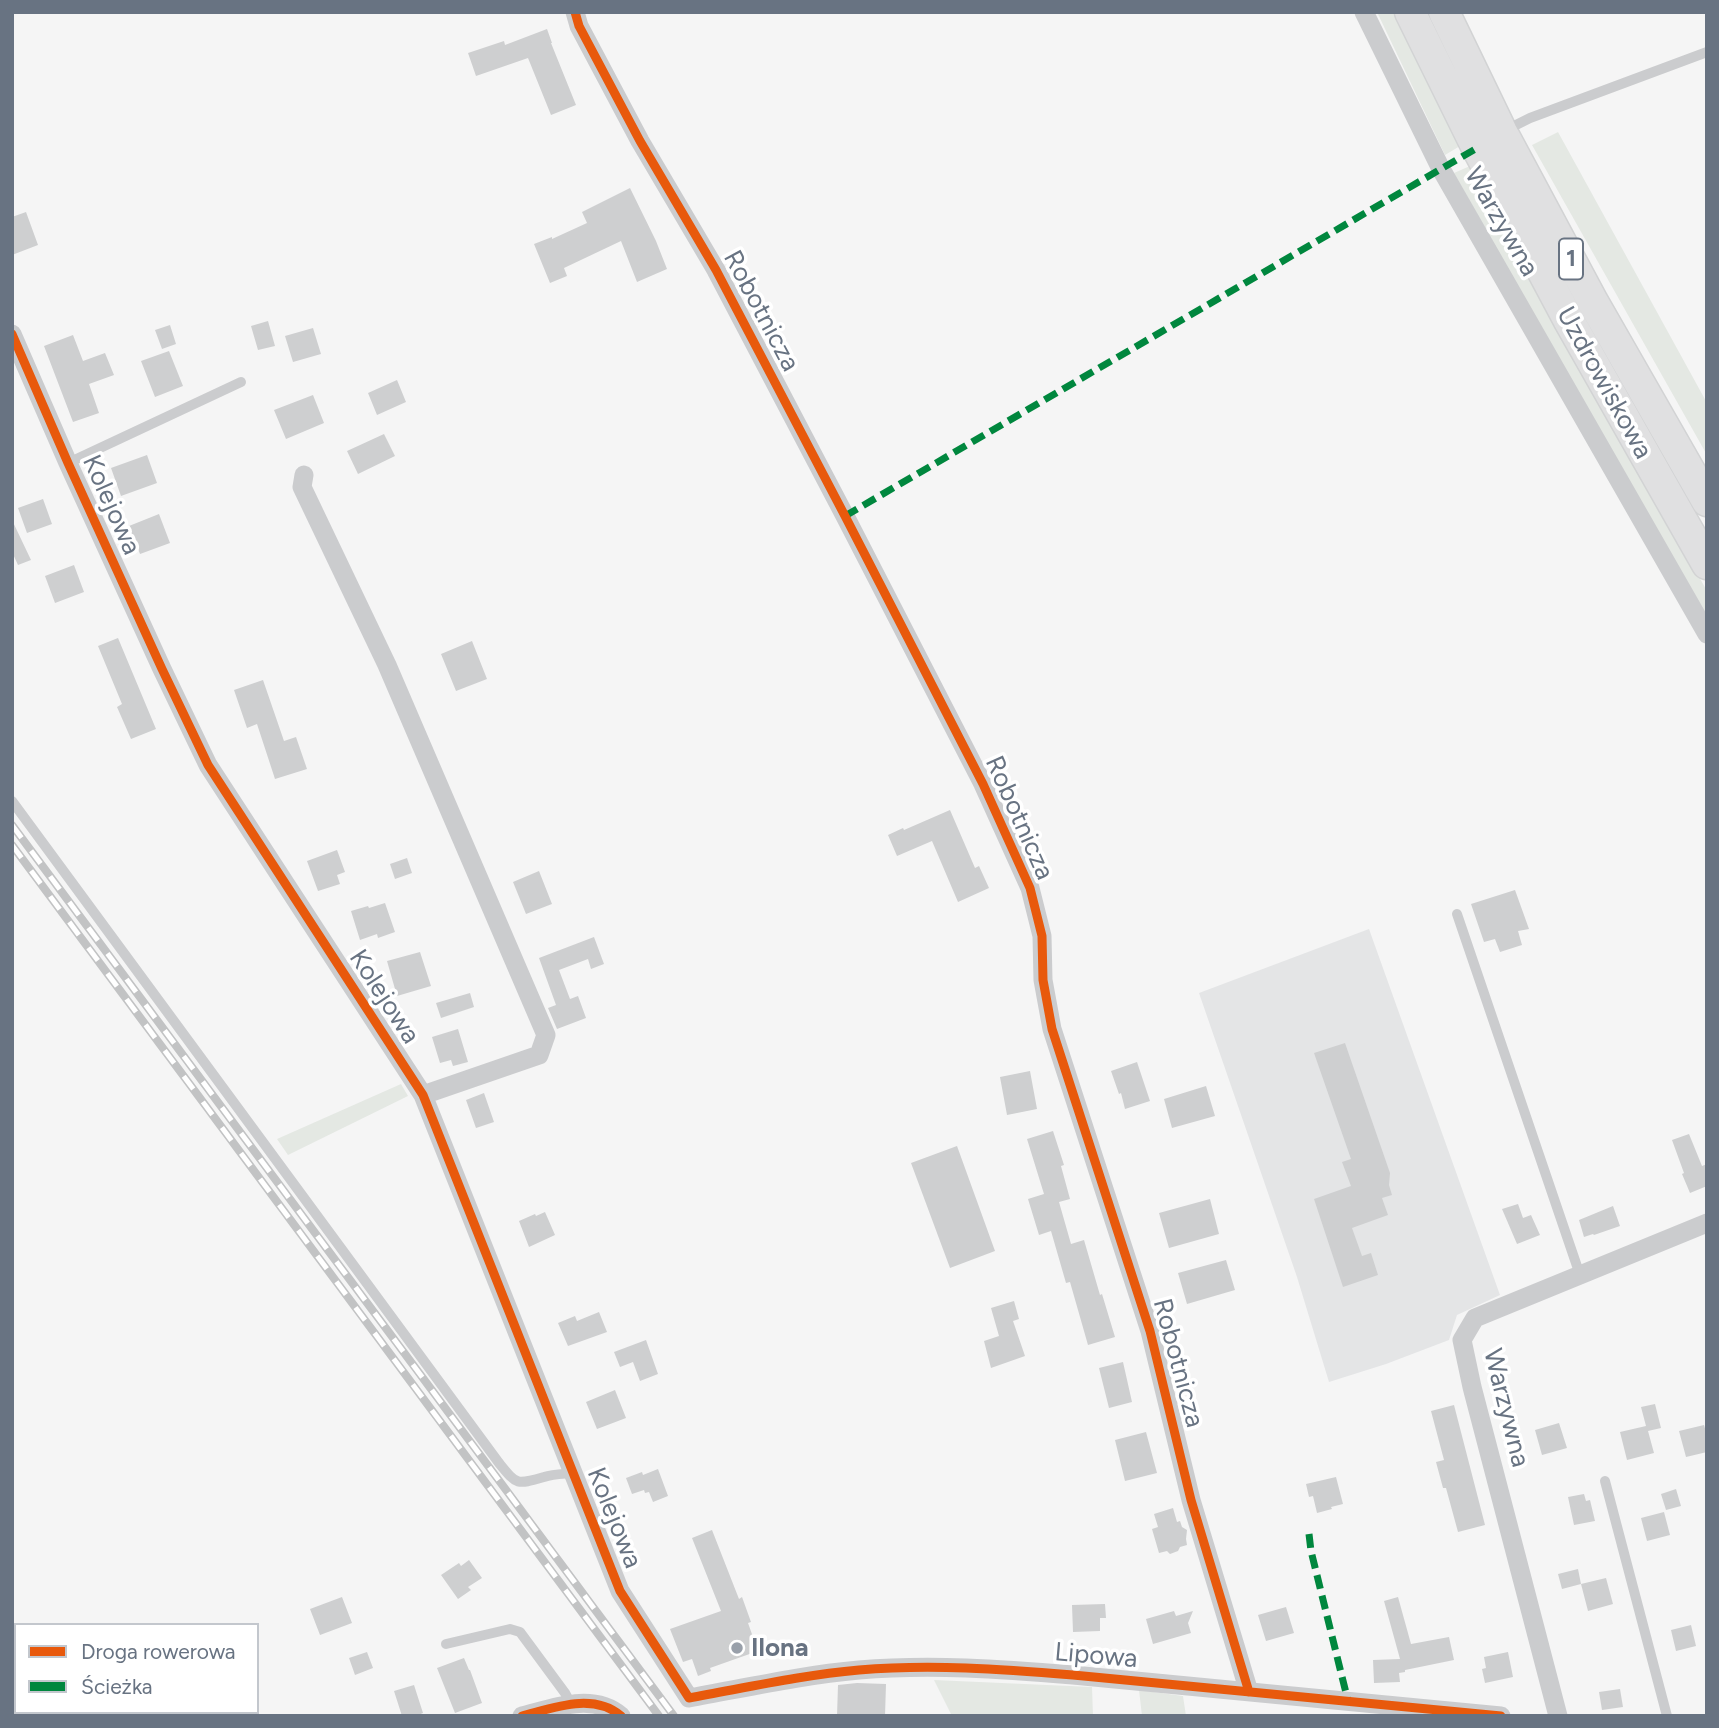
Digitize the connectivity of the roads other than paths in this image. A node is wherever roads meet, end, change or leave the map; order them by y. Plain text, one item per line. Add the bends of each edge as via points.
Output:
1 (1364, 12) edge
2 (1410, 12) edge
3 (1444, 12) edge
4 (577, 19) edge
5 (1707, 52) edge
6 (1502, 132) junction
7 (12, 334) edge
8 (241, 382) dead end
9 (68, 463) junction
10 (304, 475) dead end
11 (1707, 501) edge
12 (1707, 564) edge
13 (1707, 634) edge
14 (12, 801) edge
15 (1457, 914) dead end
16 (422, 1095) junction
17 (1707, 1223) edge
18 (1580, 1275) junction
19 (573, 1473) junction
20 (1605, 1481) dead end
21 (446, 1644) dead end
22 (1249, 1692) junction
23 (689, 1698) joint
24 (571, 1704) junction
25 (522, 1716) edge
26 (621, 1716) edge
27 (1501, 1716) edge
28 (1558, 1716) edge
29 (1667, 1716) edge

1 - 13 street, Warzywna via 1441,169
2 - 12 main road, Uzdrowiskowa / 1 via 1561,307
3 - 6 main road, Uzdrowiskowa / 1
4 - 22 street, Robotnicza via 839,504 983,784 1030,888 1042,936 1043,981 1052,1029 1150,1331 1191,1500
5 - 6 lane
6 - 11 main road, Uzdrowiskowa / 1
7 - 9 street, Kolejowa
8 - 9 lane
9 - 16 street, Kolejowa via 208,765
10 - 16 street via 302,487 387,665 546,1035 539,1055
14 - 19 lane via 512,1479 528,1482
15 - 18 lane
16 - 19 street, Kolejowa
17 - 18 street, Warzywna
18 - 28 street, Warzywna via 1475,1318 1462,1340
19 - 23 street, Kolejowa via 620,1591
20 - 29 lane
21 - 24 lane via 510,1629 520,1632
22 - 23 street, Lipowa via 948,1667 858,1670
22 - 27 street, Lipowa
24 - 25 street
24 - 26 street via 600,1705

